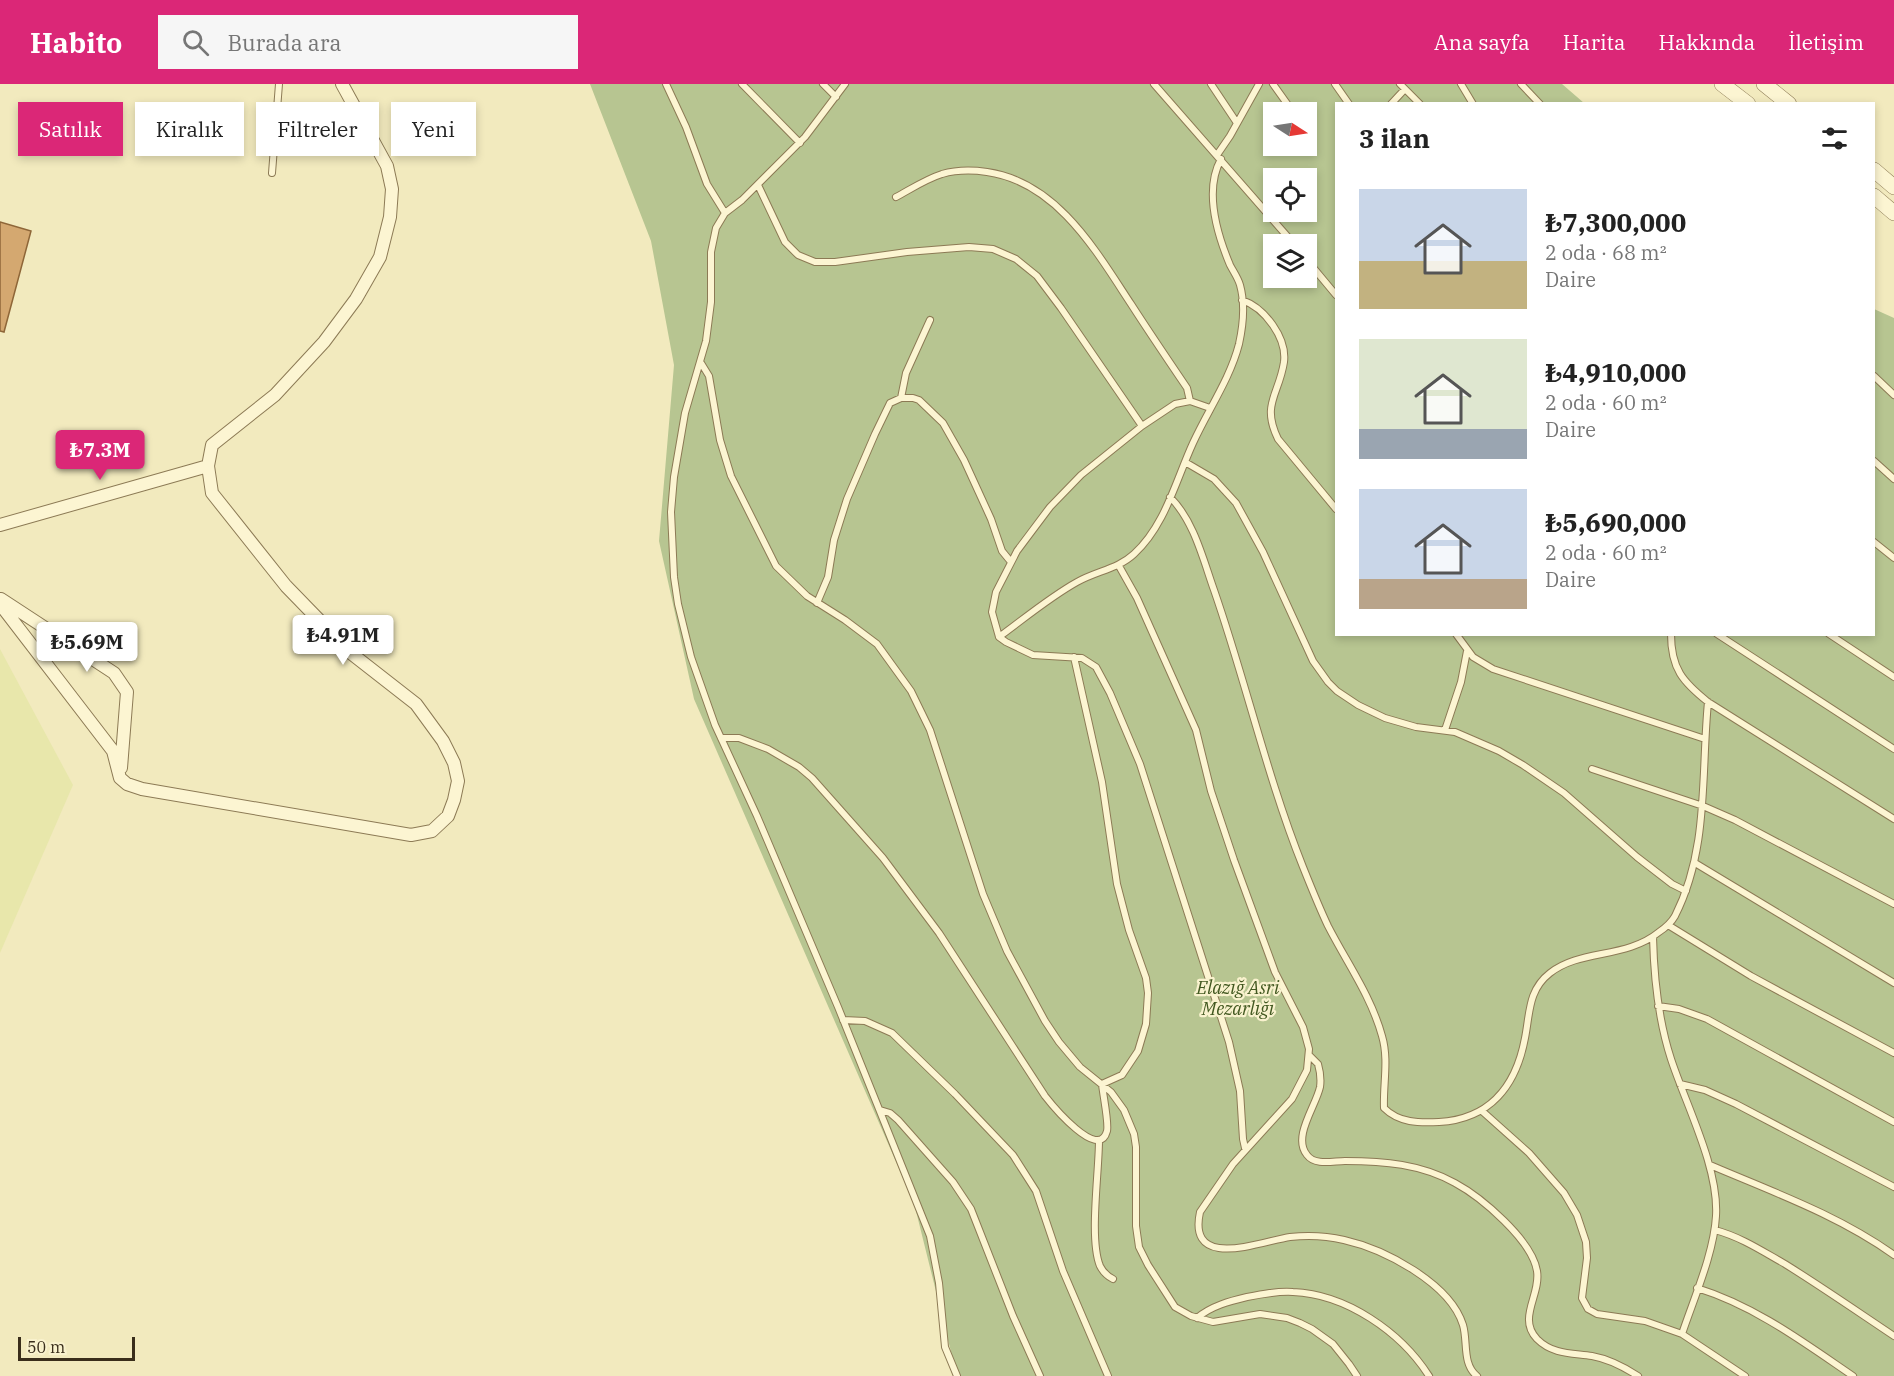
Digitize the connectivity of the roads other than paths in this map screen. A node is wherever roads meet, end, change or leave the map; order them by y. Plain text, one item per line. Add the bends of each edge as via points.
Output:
1 (279, 84) edge
2 (342, 84) edge
3 (666, 84) edge
4 (742, 84) edge
5 (823, 84) edge
6 (845, 84) edge
7 (1154, 84) edge
8 (1211, 84) edge
9 (1259, 84) edge
10 (1273, 84) edge
11 (1335, 84) edge
12 (1461, 84) edge
13 (1521, 84) edge
14 (1722, 84) edge
15 (1764, 84) edge
16 (1402, 86) edge
17 (836, 98) junction
18 (1286, 102) edge
19 (1348, 102) edge
20 (1392, 102) edge
21 (1418, 102) edge
22 (1472, 102) edge
23 (1538, 102) edge
24 (1745, 102) edge
25 (1786, 102) edge
26 (1237, 123) junction
27 (800, 143) junction
28 (1219, 157) junction
29 (1875, 171) edge
30 (272, 173) dead end
31 (758, 185) junction
32 (1894, 187) edge
33 (896, 197) dead end
34 (1875, 197) edge
35 (724, 213) junction
36 (1894, 213) edge
37 (1285, 234) edge
38 (1317, 272) edge
39 (1335, 294) edge
40 (1242, 300) junction
41 (930, 320) dead end
42 (701, 363) junction
43 (1875, 377) edge
44 (1894, 395) edge
45 (901, 398) junction
46 (1190, 401) junction
47 (1210, 408) junction
48 (1142, 426) junction
49 (1185, 462) junction
50 (1875, 462) edge
51 (208, 466) junction
52 (1894, 479) edge
53 (1170, 497) junction
54 (1335, 507) edge
55 (0, 525) edge
56 (1875, 543) edge
57 (1894, 558) edge
58 (1011, 562) junction
59 (1119, 566) junction
60 (0, 598) edge
61 (817, 603) junction
62 (0, 604) edge
63 (1457, 636) edge
64 (1671, 636) edge
65 (1720, 636) edge
66 (1832, 636) edge
67 (999, 637) junction
68 (1467, 651) junction
69 (1074, 657) junction
70 (1894, 677) edge
71 (1708, 702) junction
72 (1445, 730) junction
73 (721, 738) junction
74 (1704, 740) junction
75 (1894, 749) edge
76 (1592, 769) dead end
77 (120, 778) junction
78 (1703, 806) junction
79 (1894, 819) edge
80 (1695, 863) junction
81 (1686, 891) junction
82 (1894, 904) edge
83 (1668, 925) junction
84 (1653, 937) junction
85 (1894, 983) edge
86 (1658, 1006) junction
87 (843, 1020) junction
88 (1894, 1053) edge
89 (1309, 1055) junction
90 (1102, 1084) junction
91 (1680, 1084) junction
92 (880, 1110) junction
93 (1482, 1111) junction
94 (1894, 1122) edge
95 (1099, 1140) junction
96 (1245, 1148) junction
97 (1710, 1165) junction
98 (1894, 1187) edge
99 (1715, 1230) junction
100 (1894, 1255) edge
101 (1113, 1279) dead end
102 (1697, 1288) junction
103 (1197, 1318) junction
104 (1682, 1334) junction
105 (1894, 1336) edge
106 (957, 1376) edge
107 (1040, 1376) edge
108 (1108, 1376) edge
109 (1357, 1376) edge
110 (1429, 1376) edge
111 (1477, 1376) edge
112 (1638, 1376) edge
113 (1746, 1376) edge
114 (1853, 1376) edge

1 - 30 lane
2 - 51 street via 387,166 392,189 390,217 380,257 356,299 324,342 274,395 212,445
3 - 35 lane via 707,184
4 - 27 lane
5 - 17 lane
6 - 17 lane
7 - 28 lane
8 - 26 lane
9 - 26 lane
10 - 18 lane
11 - 19 lane
12 - 22 lane
13 - 23 lane
14 - 24 street
15 - 25 street
16 - 20 lane
16 - 21 lane
17 - 27 lane
26 - 28 lane
27 - 31 lane
28 - 37 lane
28 - 40 lane via 1215,171 1215,217 1240,284
29 - 32 street
31 - 35 lane
31 - 48 lane via 785,242 798,255 815,262 969,247 993,249 1016,259 1037,276 1062,308
33 - 46 lane via 942,174 968,171 1009,177 1035,190 1069,219 1097,252 1188,388
34 - 36 street
35 - 42 lane via 711,252 710,319
38 - 39 lane
40 - 47 lane via 1239,344
40 - 54 lane via 1266,315 1283,349 1283,366 1270,404 1278,439
41 - 45 lane via 906,373
42 - 61 lane via 709,376 725,459 737,493 776,566
42 - 73 lane via 679,443 671,545 684,631
43 - 44 lane
45 - 58 lane via 919,400 943,423 964,460 1002,551
45 - 61 lane via 891,403 848,499 834,540 828,577
46 - 47 lane
46 - 48 lane via 1175,404
47 - 49 lane
48 - 58 lane via 1081,475 1050,507
49 - 53 lane
49 - 72 lane via 1214,479 1236,504 1268,562 1313,661 1328,682 1347,698 1386,718
50 - 52 lane
51 - 55 street
51 - 77 street via 212,493 286,586 352,654 423,713 454,763 458,781 454,800 448,816 432,831 411,835 142,789
53 - 59 lane via 1145,542
53 - 93 lane via 1186,518 1203,559 1276,794 1304,869 1329,927 1362,984 1382,1035 1386,1058 1384,1108 1403,1120 1433,1122 1462,1120
56 - 57 lane
58 - 67 lane via 992,605
59 - 67 lane via 1078,581
59 - 89 lane via 1196,730 1231,851 1275,972 1303,1027
60 - 77 street via 114,673 127,692
61 - 90 lane via 877,644 911,691 930,730 983,894 1007,951 1059,1042 1080,1067
62 - 77 street via 113,752
63 - 68 lane
64 - 71 lane via 1673,658 1680,675
65 - 75 lane
66 - 70 lane
67 - 69 lane via 1033,656
68 - 72 lane
68 - 74 lane via 1493,669
69 - 90 lane via 1102,782 1117,884 1148,993 1146,1024 1138,1051 1122,1075
69 - 96 lane via 1096,667 1140,764 1233,1058
71 - 74 lane
71 - 79 lane
72 - 81 lane via 1499,751 1546,779 1637,857
73 - 87 lane
73 - 95 lane via 739,738 768,749 812,778 883,858 939,933 1045,1096 1077,1129 1093,1141
74 - 78 lane
76 - 78 lane
78 - 80 lane
78 - 82 lane
80 - 81 lane
80 - 85 lane
81 - 83 lane
83 - 84 lane
83 - 88 lane via 1751,976
84 - 86 lane
84 - 93 lane via 1628,949 1567,963 1548,974 1530,1001 1516,1068 1503,1092
86 - 91 lane
86 - 94 lane via 1707,1019
87 - 92 lane
87 - 108 lane via 865,1021 892,1033 1013,1155 1035,1191
89 - 96 lane via 1303,1080 1292,1099
89 - 112 lane via 1318,1064 1320,1086 1302,1137 1302,1148 1309,1158 1402,1164 1459,1185 1500,1217 1535,1261 1538,1287 1528,1320 1538,1340 1560,1353 1606,1360
90 - 95 lane via 1107,1126 1106,1134
90 - 103 lane via 1124,1110 1134,1134 1136,1226 1143,1257 1175,1307
91 - 97 lane
91 - 98 lane via 1705,1090 1746,1109
92 - 106 lane via 930,1236 945,1347
92 - 107 lane via 898,1120 953,1182 971,1209
93 - 104 lane via 1529,1153 1564,1193 1577,1215 1586,1242 1582,1298 1588,1309 1597,1314 1645,1321
95 - 101 lane via 1095,1233 1099,1264
96 - 111 lane via 1200,1212 1198,1227 1205,1241 1224,1250 1293,1237 1326,1237 1358,1243 1387,1256 1426,1280 1452,1304 1465,1333 1470,1368
97 - 99 lane via 1716,1200
97 - 100 lane via 1813,1209
99 - 102 lane
99 - 105 lane via 1753,1245
102 - 104 lane
102 - 114 lane via 1761,1314
103 - 109 lane via 1213,1322 1260,1314 1293,1320 1333,1344
103 - 110 lane via 1220,1305 1266,1294 1322,1296 1383,1328 1409,1350
104 - 113 lane

